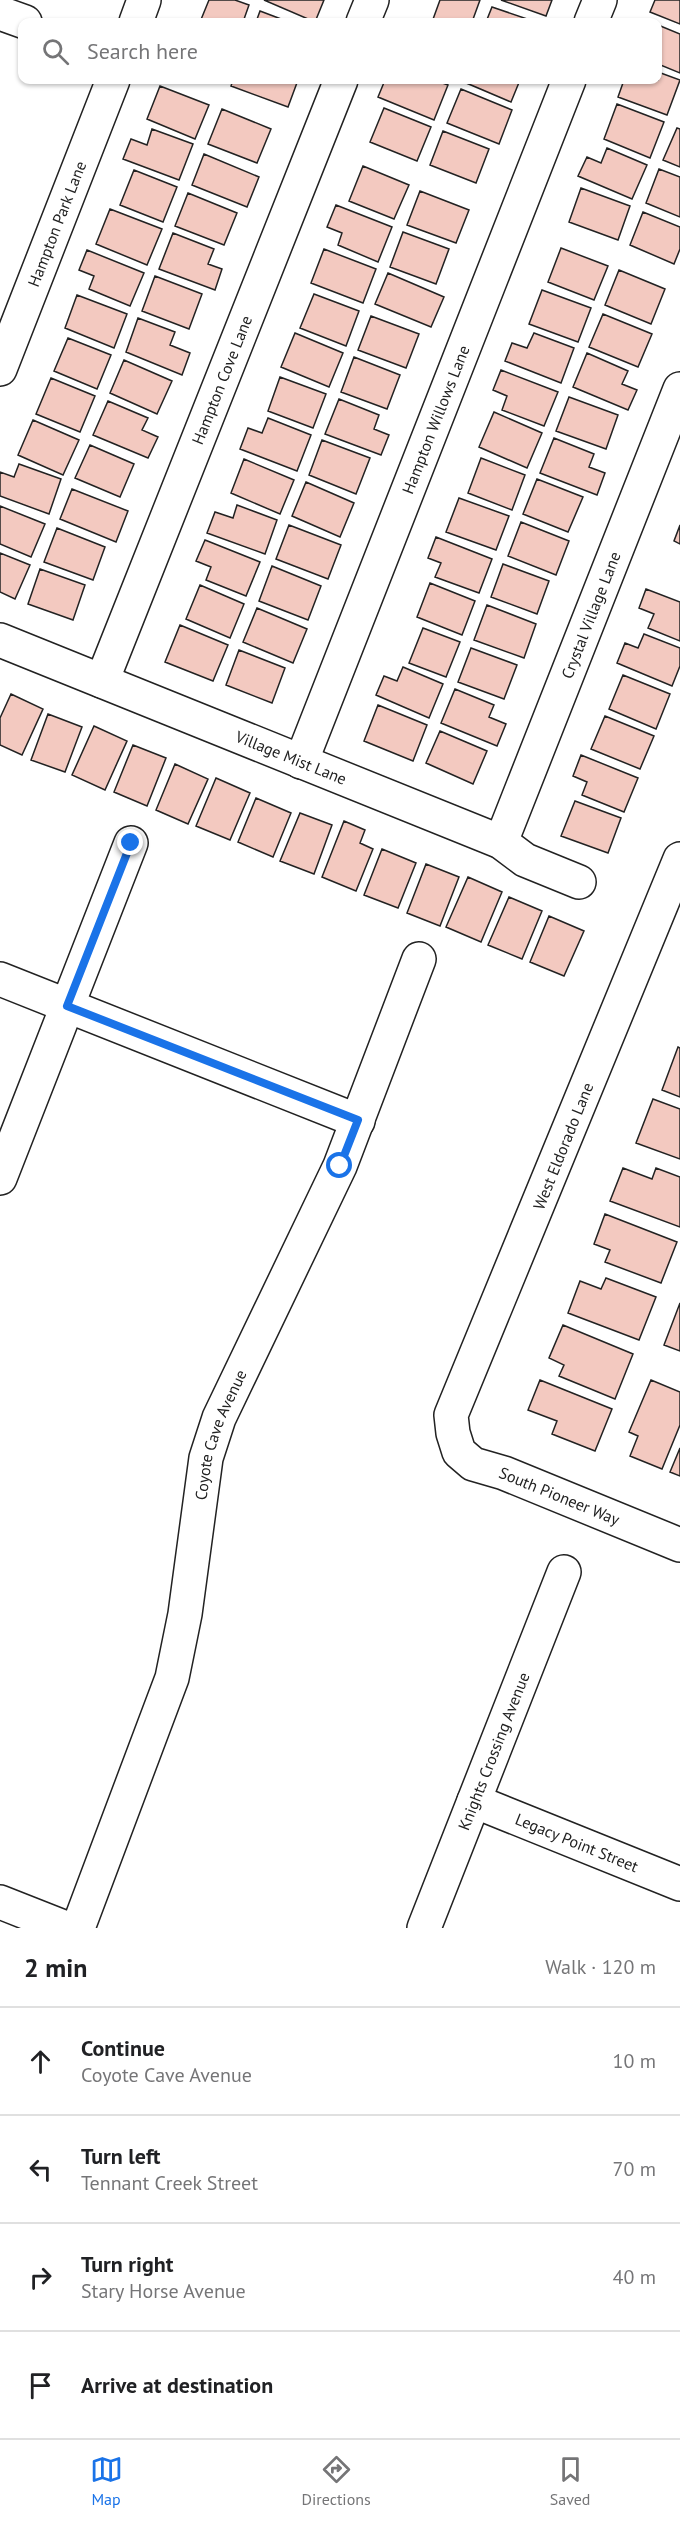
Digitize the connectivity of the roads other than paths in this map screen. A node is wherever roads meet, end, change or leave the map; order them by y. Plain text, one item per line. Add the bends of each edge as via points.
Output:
1 (144, 0) edge
2 (372, 0) edge
3 (600, 0) edge
4 (0, 13) edge
5 (137, 18) edge
6 (365, 18) edge
7 (593, 18) edge
8 (18, 19) edge
9 (111, 84) edge
10 (339, 84) edge
11 (567, 84) edge
12 (0, 369) edge
13 (680, 389) edge
14 (0, 640) edge
15 (102, 681) junction
16 (302, 762) junction
17 (501, 842) junction
18 (131, 843) dead end
19 (680, 859) edge
20 (579, 882) dead end
21 (419, 959) dead end
22 (0, 979) edge
23 (67, 1006) junction
24 (358, 1120) junction
25 (0, 1178) edge
26 (453, 1433) joint
27 (680, 1545) edge
28 (564, 1572) dead end
29 (474, 1801) junction
30 (680, 1884) edge
31 (0, 1902) edge
32 (66, 1928) edge
33 (78, 1928) edge
34 (424, 1928) edge

1 - 5 street
2 - 6 street
3 - 7 street
4 - 8 street
9 - 12 street, Hampton Park Lane
10 - 15 street, Hampton Cove Lane
11 - 16 street, Hampton Willows Lane
13 - 17 street, Crystal Village Lane
14 - 15 street, Village Mist Lane
15 - 16 street, Village Mist Lane
16 - 17 street, Village Mist Lane
17 - 20 street, Village Mist Lane via 525,860
18 - 23 street
19 - 26 street, West Eldorado Lane via 454,1407
21 - 24 street, Coyote Cave Avenue
22 - 23 street
23 - 24 street
23 - 25 street
24 - 33 street, Coyote Cave Avenue via 340,1166 219,1418 206,1458 185,1614 172,1678
26 - 27 street, South Pioneer Way via 459,1452 473,1464
28 - 29 street, Knights Crossing Avenue
29 - 30 street, Legacy Point Street
29 - 34 street, Knights Crossing Avenue
31 - 32 street

